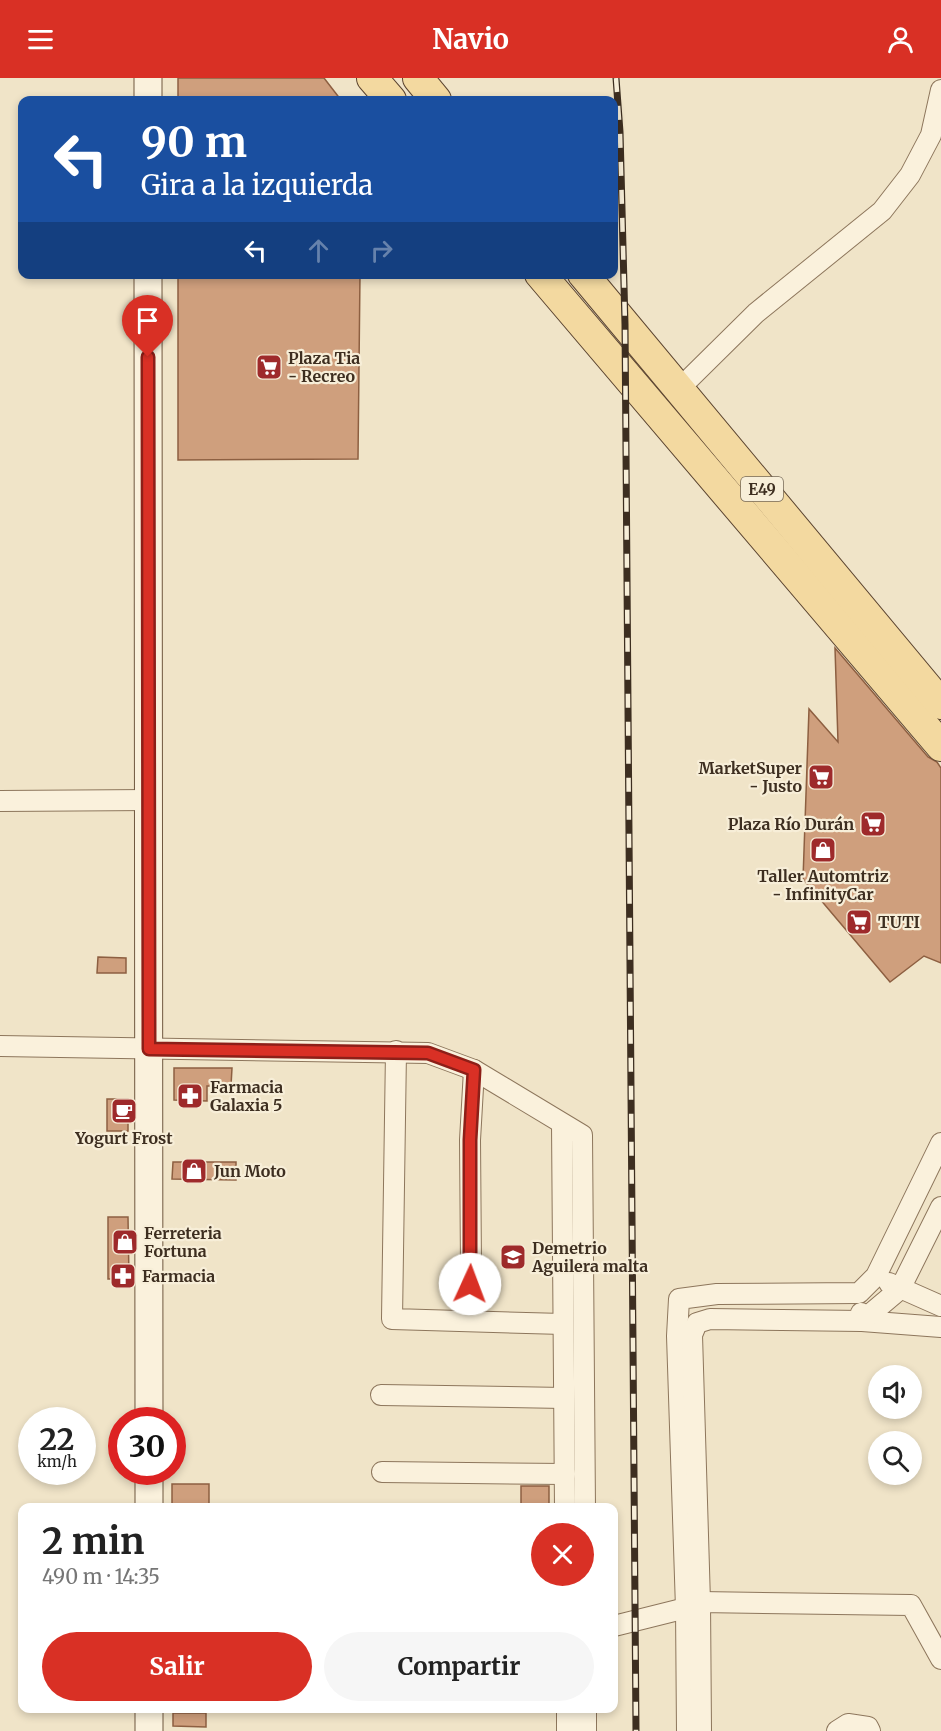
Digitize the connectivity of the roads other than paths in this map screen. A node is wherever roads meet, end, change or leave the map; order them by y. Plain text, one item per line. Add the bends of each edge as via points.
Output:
1 (148, 78) edge
2 (372, 78) edge
3 (418, 78) edge
4 (941, 90) edge
5 (148, 96) edge
6 (388, 96) edge
7 (433, 96) edge
8 (148, 279) edge
9 (544, 279) edge
10 (587, 279) edge
11 (679, 389) junction
12 (941, 704) edge
13 (941, 746) edge
14 (149, 800) junction
15 (0, 801) edge
16 (0, 1046) edge
17 (149, 1049) junction
18 (396, 1051) junction
19 (474, 1070) junction
20 (562, 1124) junction
21 (941, 1143) edge
22 (941, 1207) edge
23 (876, 1276) junction
24 (900, 1289) junction
25 (859, 1293) junction
26 (941, 1306) edge
27 (862, 1321) junction
28 (468, 1322) junction
29 (563, 1324) junction
30 (941, 1327) edge
31 (381, 1395) dead end
32 (564, 1398) junction
33 (149, 1407) edge
34 (382, 1472) dead end
35 (565, 1474) junction
36 (149, 1485) edge
37 (149, 1503) edge
38 (565, 1503) edge
39 (585, 1503) edge
40 (693, 1605) junction
41 (618, 1625) edge
42 (941, 1659) edge
43 (149, 1713) edge
44 (567, 1713) edge
45 (586, 1713) edge
46 (149, 1731) edge
47 (567, 1731) edge
48 (586, 1731) edge
49 (687, 1731) edge
50 (701, 1731) edge
51 (837, 1731) edge
52 (870, 1731) edge

1 - 5 street
2 - 6 main road
3 - 7 main road
4 - 11 street via 931,135 910,175 882,211 756,313
8 - 14 street
9 - 13 main road, E49
10 - 11 main road, E49
11 - 12 main road, E49
14 - 15 street
14 - 17 street
16 - 17 street
17 - 18 street
17 - 33 street
18 - 19 street via 428,1053
18 - 28 street via 392,1319
19 - 20 street
19 - 28 street
20 - 29 street
20 - 39 street via 582,1135
21 - 23 street
22 - 24 street
23 - 24 street
23 - 25 street
24 - 26 street
24 - 27 street
25 - 27 street
25 - 40 street via 717,1294 679,1299 676,1336
27 - 30 street
27 - 40 street via 710,1319 697,1323 692,1335
28 - 29 street
29 - 32 street
31 - 32 street
32 - 35 street
34 - 35 street
35 - 38 street
36 - 37 street
40 - 41 street
40 - 42 street via 911,1605
40 - 49 street
40 - 50 street
43 - 46 street
44 - 47 street
45 - 48 street
51 - 52 street via 848,1724 868,1726

